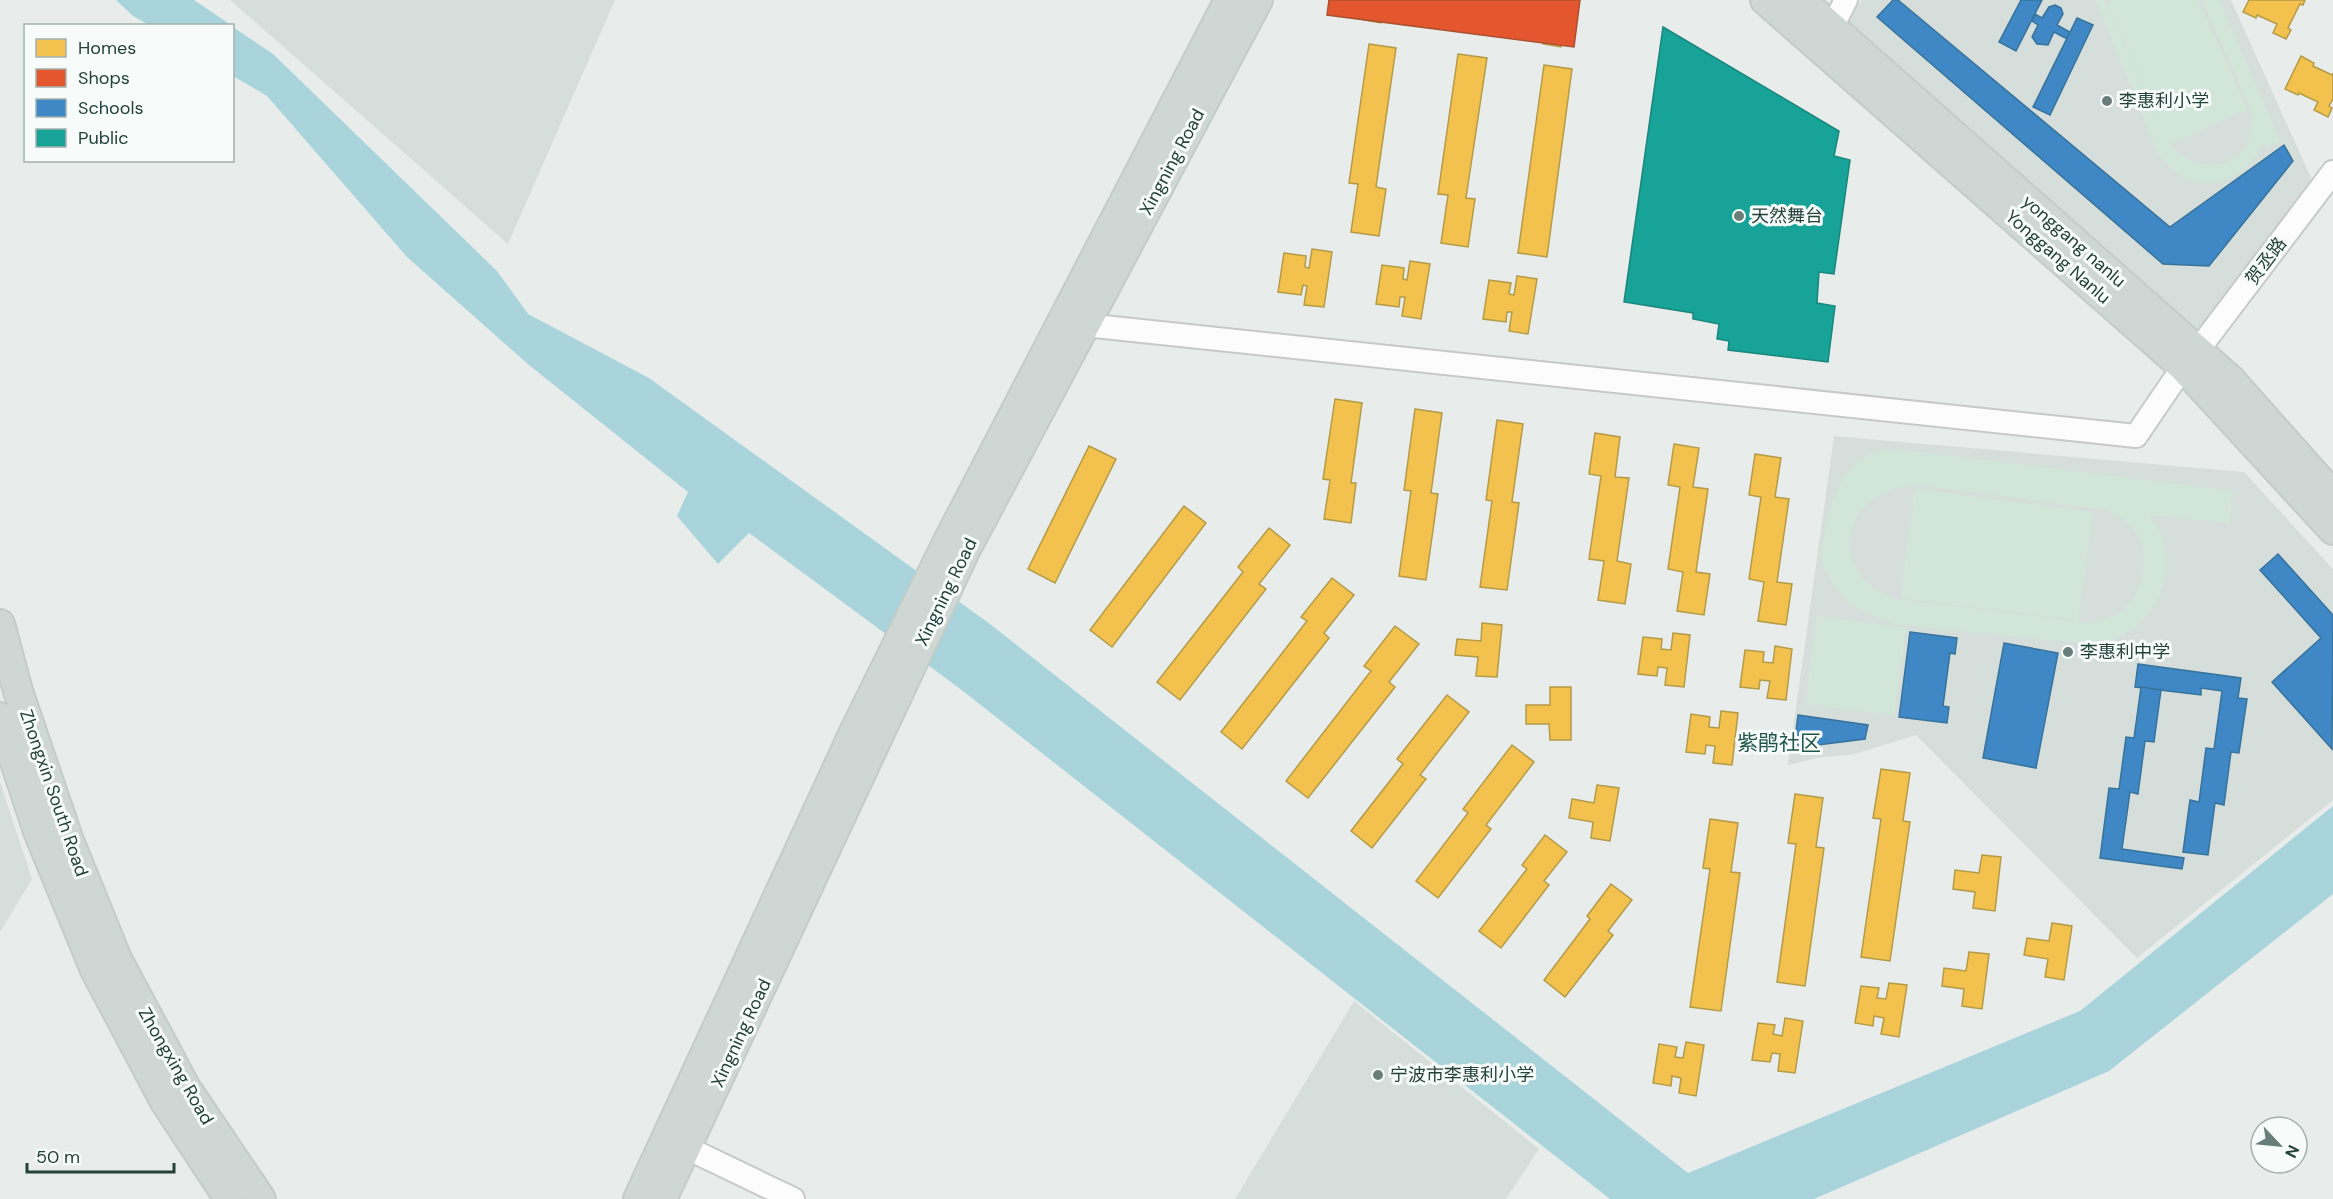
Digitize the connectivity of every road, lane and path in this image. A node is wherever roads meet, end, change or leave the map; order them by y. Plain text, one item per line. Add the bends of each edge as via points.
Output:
1 (1229, 0) edge
2 (1258, 0) edge
3 (1765, 0) edge
4 (1801, 0) edge
5 (1846, 0) edge
6 (1832, 27) junction
7 (2333, 172) edge
8 (1085, 325) junction
9 (2191, 359) junction
10 (2333, 495) edge
11 (2333, 531) edge
12 (956, 546) junction
13 (0, 624) edge
14 (0, 717) edge
15 (867, 734) junction
16 (106, 965) junction
17 (687, 1148) junction
18 (229, 1199) edge
19 (261, 1199) edge
20 (638, 1199) edge
21 (662, 1199) edge
22 (793, 1199) edge

1 - 12 main road, Xingning Road
2 - 8 main road, Xingning Road
3 - 9 main road, Yonggang Nanlu
4 - 6 main road, yonggang nanlu
5 - 6 street
6 - 9 main road, yonggang nanlu
7 - 9 street, 贺丞路
8 - 9 street, 贺丞路 via 2136,436
8 - 12 main road, Xingning Road
9 - 10 main road, yonggang nanlu via 2231,380
9 - 11 main road, Yonggang Nanlu
12 - 15 main road, Xingning Road
13 - 16 main road, Zhongxin South Road
14 - 16 main road, Zhongxin South Road via 39,834
15 - 17 main road, Xingning Road
15 - 20 main road, Xingning Road
16 - 18 main road, Zhongxing Road via 165,1102
16 - 19 main road, Zhongxing Road
17 - 21 main road, Xingning Road
17 - 22 street

